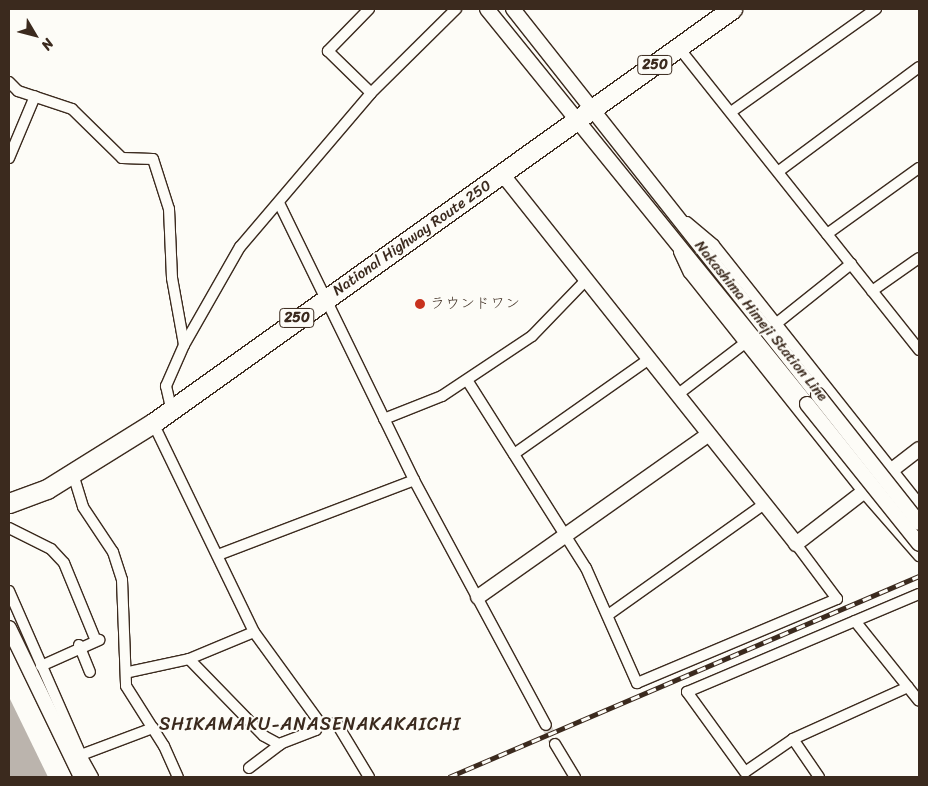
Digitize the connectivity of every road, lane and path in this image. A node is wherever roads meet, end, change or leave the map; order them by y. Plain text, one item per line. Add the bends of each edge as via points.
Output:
1 (370, 9) edge
2 (456, 9) edge
3 (487, 9) edge
4 (513, 9) edge
5 (732, 9) edge
6 (876, 9) edge
7 (679, 48) junction
8 (919, 66) edge
9 (9, 82) edge
10 (371, 94) junction
11 (35, 96) junction
12 (594, 108) junction
13 (731, 112) junction
14 (577, 120) junction
15 (9, 158) edge
16 (919, 168) edge
17 (779, 171) junction
18 (503, 175) junction
19 (279, 203) junction
20 (680, 216) junction
21 (670, 234) junction
22 (827, 234) junction
23 (919, 258) edge
24 (851, 264) junction
25 (586, 280) junction
26 (872, 291) junction
27 (324, 300) junction
28 (776, 323) junction
29 (745, 343) junction
30 (184, 345) junction
31 (919, 350) edge
32 (648, 359) junction
33 (467, 380) junction
34 (677, 396) junction
35 (171, 407) junction
36 (384, 419) junction
37 (153, 423) junction
38 (708, 435) junction
39 (919, 449) edge
40 (514, 454) junction
41 (892, 471) junction
42 (73, 474) junction
43 (414, 480) junction
44 (864, 493) junction
45 (9, 503) edge
46 (764, 504) junction
47 (919, 504) edge
48 (919, 523) edge
49 (9, 528) edge
50 (563, 537) junction
51 (796, 544) junction
52 (919, 544) edge
53 (218, 555) junction
54 (919, 556) edge
55 (9, 591) edge
56 (919, 594) edge
57 (478, 597) junction
58 (608, 615) junction
59 (855, 621) junction
60 (9, 628) edge
61 (254, 632) junction
62 (79, 645) junction
63 (189, 659) junction
64 (41, 666) junction
65 (90, 672) dead end
66 (129, 672) junction
67 (908, 687) junction
68 (919, 701) edge
69 (320, 723) junction
70 (546, 726) tunnel mouth
71 (152, 728) junction
72 (793, 739) junction
73 (555, 744) tunnel mouth
74 (280, 745) junction
75 (81, 755) junction
76 (249, 768) dead end
77 (81, 777) edge
78 (93, 777) edge
79 (178, 777) edge
80 (369, 777) edge
81 (575, 777) edge
82 (819, 777) edge

1 - 10 street via 328,51
2 - 10 street
3 - 14 street, Nakashima Himeji Station Line
4 - 12 street, Nakashima Himeji Station Line
5 - 7 highway, National Highway Route 250 / 250
6 - 13 street
7 - 12 highway, National Highway Route 250 / 250
7 - 13 street
8 - 17 street
9 - 11 street via 18,91
10 - 19 street
11 - 15 street
11 - 30 street via 72,109 122,158 153,159 169,209 172,278
12 - 14 highway, National Highway Route 250 / 250
12 - 20 street, Nakashima Himeji Station Line
13 - 17 street
14 - 18 highway, National Highway Route 250 / 250
14 - 21 street, Nakashima Himeji Station Line
16 - 22 street
17 - 22 street
18 - 25 street
18 - 27 highway, National Highway Route 250 / 250
19 - 27 street
19 - 30 street via 240,247
20 - 28 street via 714,245
20 - 48 street, Nakashima Himeji Station Line, bridge
21 - 29 street via 689,273
21 - 52 street, Nakashima Himeji Station Line, bridge
22 - 24 street
23 - 26 street
24 - 26 street
24 - 28 street
25 - 32 street
25 - 33 street via 532,336
26 - 31 street
27 - 35 highway, National Highway Route 250 / 250
27 - 36 street
28 - 41 street
29 - 34 street
29 - 44 street
30 - 35 street via 166,386
32 - 34 street
32 - 40 street
33 - 36 street via 442,396
33 - 40 street
34 - 38 street
35 - 37 highway, National Highway Route 250 / 250
36 - 43 street
37 - 42 highway, National Highway Route 250 / 250
37 - 53 street
38 - 46 street
38 - 50 street
39 - 41 street
40 - 50 street
41 - 44 street
41 - 47 street
42 - 45 highway, National Highway Route 250 / 250
42 - 66 street via 83,507 113,552 122,580 126,629 121,632
43 - 53 street
43 - 57 street
44 - 51 street
44 - 54 street
46 - 51 street
46 - 58 street
49 - 62 street via 52,548 64,563 98,640
50 - 57 street
50 - 58 street via 586,568
51 - 58 street via 837,599 637,683
53 - 61 street
55 - 64 street
56 - 59 street
57 - 70 street
59 - 67 street
59 - 72 street via 688,692 746,772
60 - 77 street
61 - 63 street
61 - 69 street
62 - 64 street
62 - 65 street
63 - 66 street
63 - 74 street via 264,736
64 - 75 street
66 - 71 street via 126,686
67 - 68 street
67 - 72 street
69 - 74 street via 316,730
69 - 80 street via 337,724
71 - 75 street
71 - 79 street
72 - 82 street
73 - 81 street
74 - 76 street
75 - 78 street

